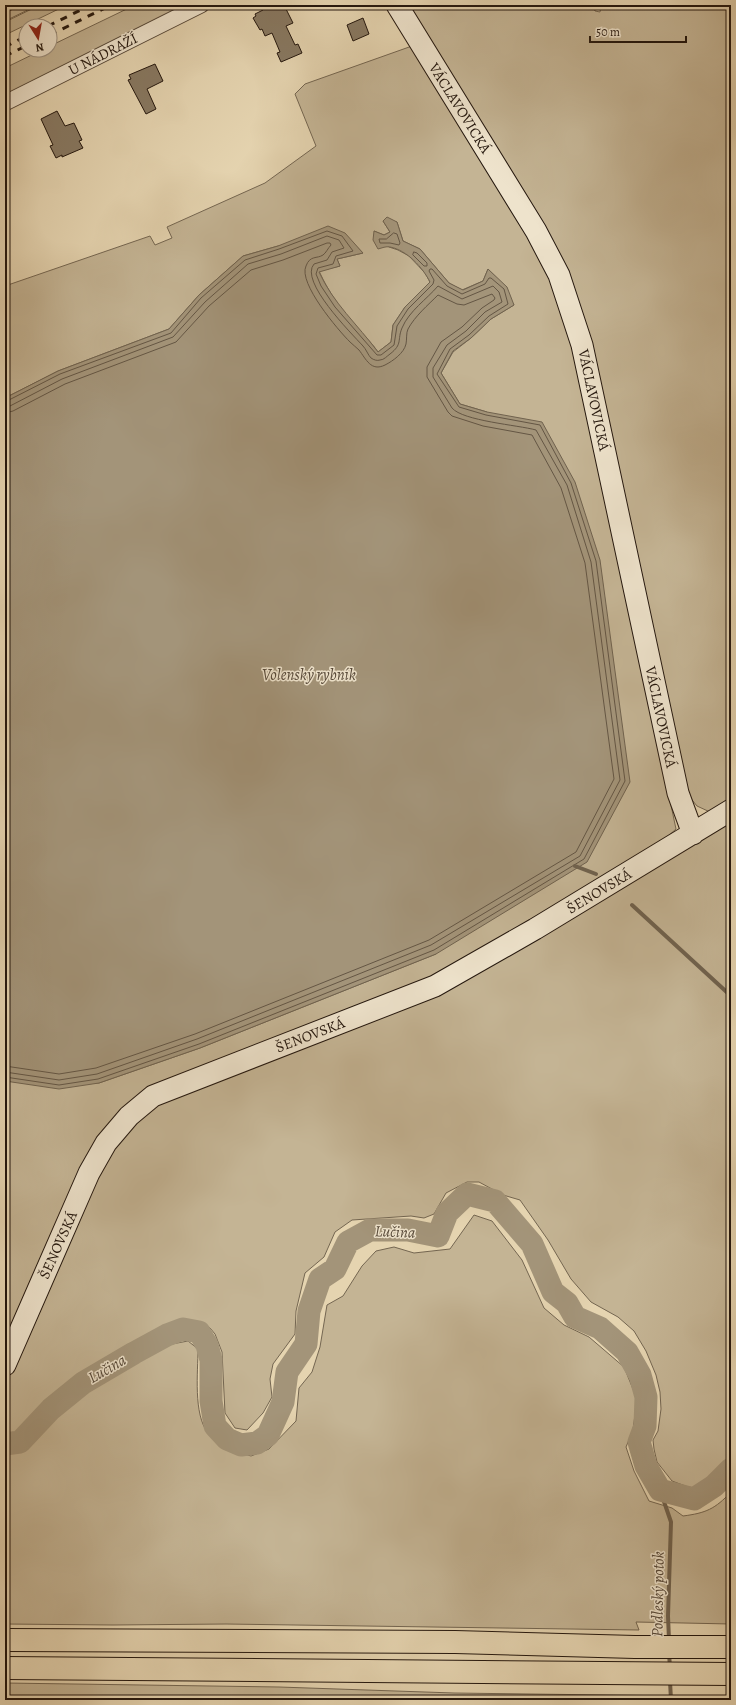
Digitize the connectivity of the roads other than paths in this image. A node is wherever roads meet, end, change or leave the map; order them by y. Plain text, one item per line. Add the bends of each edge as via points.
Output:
1 (201, 5) edge
2 (397, 5) edge
3 (5, 103) edge
4 (731, 810) edge
5 (693, 834) junction
6 (5, 1365) edge
7 (5, 1640) edge
8 (731, 1647) edge
9 (5, 1668) edge
10 (731, 1674) edge

1 - 3 street, U NÁDRAŽÍ
2 - 5 main road, VÁCLAVOVICKÁ via 536,231 559,275 582,344 678,793
4 - 5 main road, ŠENOVSKÁ
5 - 6 main road, ŠENOVSKÁ via 435,986 153,1096 129,1116 106,1143 89,1173
7 - 8 highway via 455,1642
9 - 10 highway

